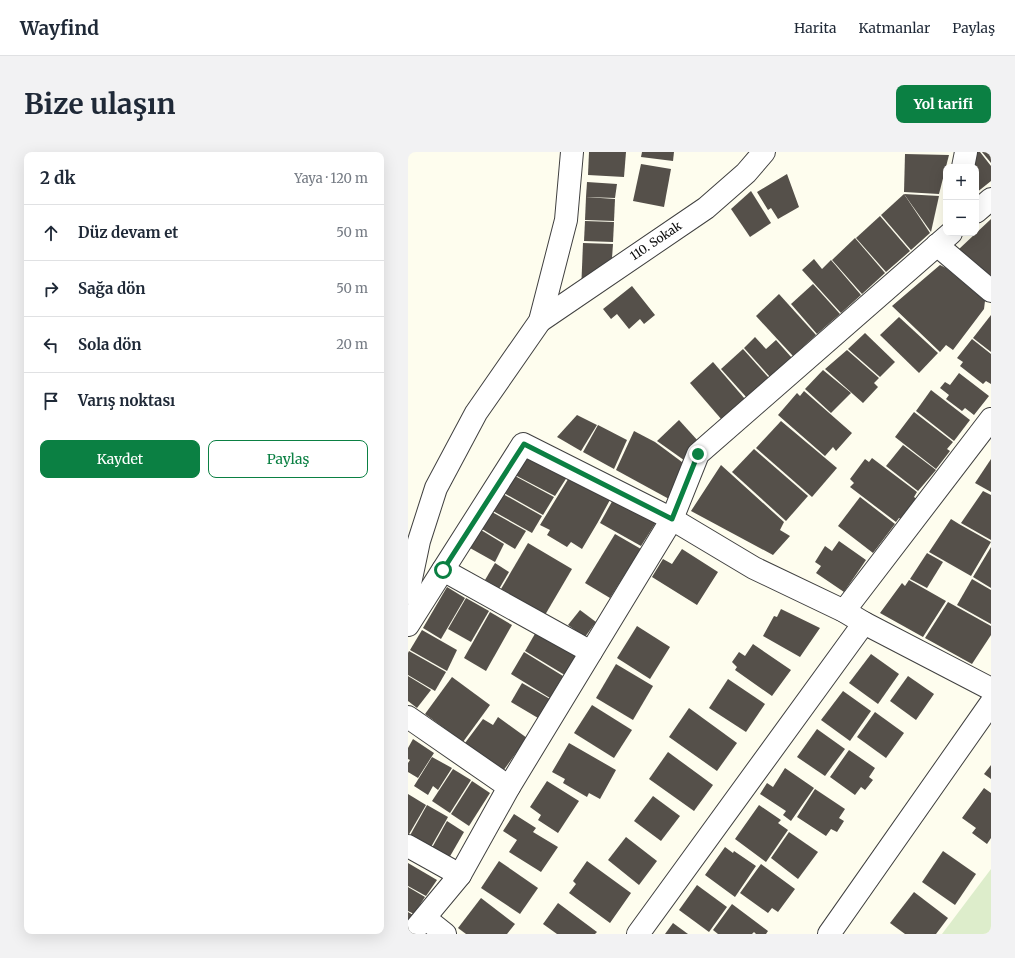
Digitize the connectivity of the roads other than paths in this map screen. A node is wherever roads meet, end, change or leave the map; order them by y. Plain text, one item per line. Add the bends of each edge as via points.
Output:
1 (572, 152) edge
2 (764, 152) edge
3 (966, 152) edge
4 (964, 164) edge
5 (991, 199) edge
6 (979, 209) edge
7 (945, 237) edge
8 (991, 291) edge
9 (540, 321) junction
10 (991, 419) edge
11 (672, 519) junction
12 (443, 570) junction
13 (408, 593) edge
14 (844, 611) junction
15 (864, 623) junction
16 (408, 625) edge
17 (591, 652) junction
18 (991, 689) edge
19 (991, 703) edge
20 (408, 717) edge
21 (509, 787) junction
22 (408, 846) edge
23 (460, 875) junction
24 (425, 918) junction
25 (411, 934) edge
26 (445, 934) edge
27 (638, 934) edge
28 (828, 934) edge

1 - 9 street via 566,220
2 - 9 street, 110. Sokak via 746,173 706,208
3 - 4 street
5 - 6 street
7 - 8 street
7 - 11 street via 698,454
9 - 13 street via 476,413 436,488 418,542
10 - 14 street
11 - 12 street via 524,444
11 - 14 street via 754,568
11 - 17 street
12 - 16 street
12 - 17 street
14 - 15 street
15 - 18 street
15 - 27 street
17 - 21 street
19 - 28 street
20 - 21 street
21 - 23 street
22 - 23 street
23 - 24 street
24 - 25 street
24 - 26 street

